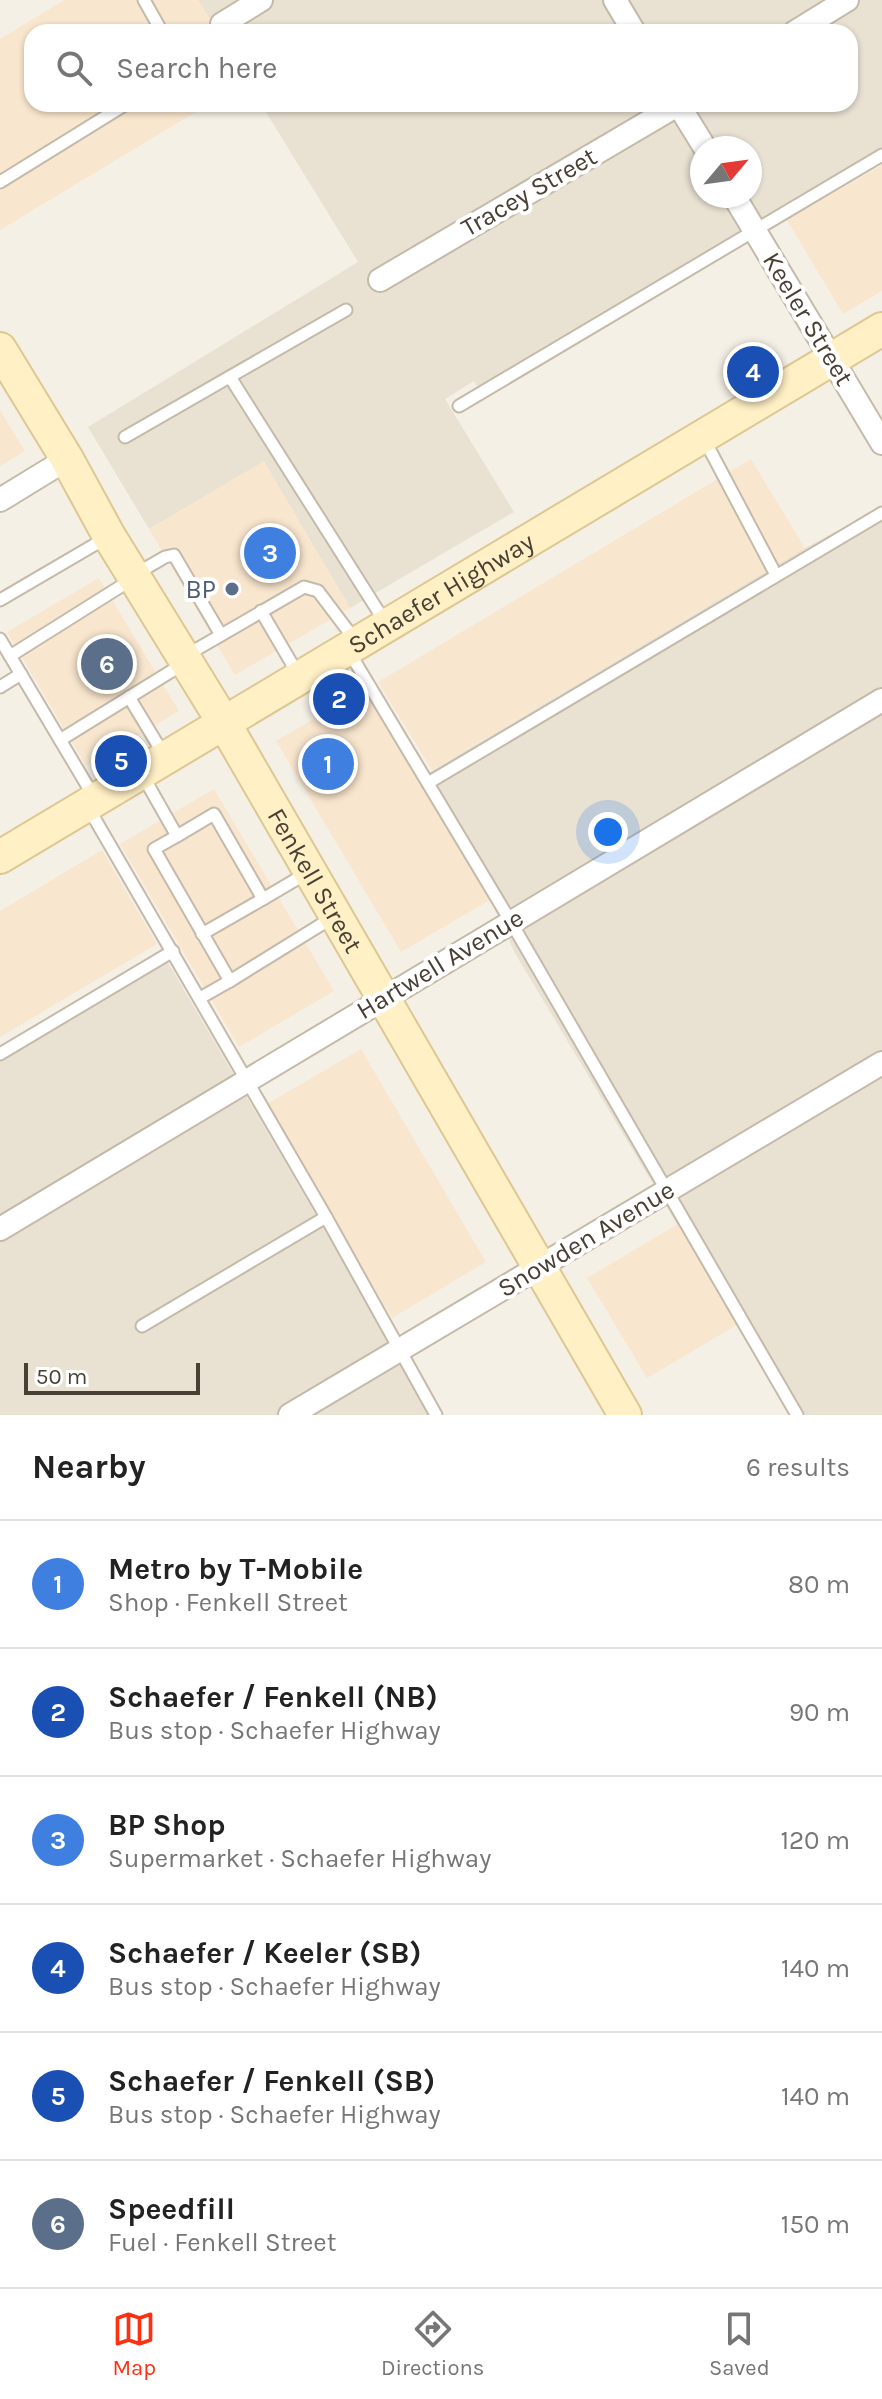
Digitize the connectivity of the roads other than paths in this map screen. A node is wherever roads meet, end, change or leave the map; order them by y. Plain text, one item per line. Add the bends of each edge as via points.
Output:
1 (144, 0) edge
2 (261, 0) edge
3 (615, 0) edge
4 (847, 0) edge
5 (158, 24) edge
6 (222, 24) dead end
7 (629, 24) edge
8 (808, 24) edge
9 (113, 112) edge
10 (664, 112) edge
11 (683, 112) edge
12 (698, 136) edge
13 (882, 155) edge
14 (0, 182) edge
15 (741, 208) edge
16 (755, 231) junction
17 (380, 280) dead end
18 (346, 310) dead end
19 (882, 329) edge
20 (0, 349) edge
21 (832, 359) junction
22 (230, 377) junction
23 (459, 406) dead end
24 (703, 436) junction
25 (125, 437) dead end
26 (882, 443) edge
27 (67, 459) junction
28 (0, 500) edge
29 (882, 513) edge
30 (109, 536) junction
31 (776, 575) junction
32 (134, 577) junction
33 (0, 600) edge
34 (261, 611) junction
35 (387, 626) junction
36 (221, 635) junction
37 (0, 639) edge
38 (352, 646) junction
39 (10, 656) junction
40 (186, 659) junction
41 (21, 674) junction
42 (300, 678) junction
43 (0, 687) edge
44 (129, 697) junction
45 (882, 700) edge
46 (224, 723) junction
47 (60, 740) junction
48 (153, 765) junction
49 (428, 783) junction
50 (91, 802) junction
51 (177, 836) junction
52 (0, 857) edge
53 (310, 872) junction
54 (263, 899) junction
55 (336, 916) junction
56 (511, 922) junction
57 (202, 934) junction
58 (173, 951) junction
59 (230, 981) junction
60 (200, 998) junction
61 (383, 998) junction
62 (0, 1054) edge
63 (882, 1063) edge
64 (248, 1080) junction
65 (666, 1191) junction
66 (326, 1217) junction
67 (0, 1229) edge
68 (539, 1269) junction
69 (142, 1326) dead end
70 (398, 1349) junction
71 (290, 1415) edge
72 (436, 1415) edge
73 (625, 1415) edge
74 (797, 1415) edge

1 - 5 lane
2 - 6 street
3 - 7 street
4 - 8 street
9 - 14 lane
10 - 17 street, Tracey Street
11 - 12 street
13 - 16 lane
15 - 16 street, Keeler Street
16 - 21 street, Keeler Street
16 - 23 lane
18 - 22 lane
19 - 21 street, Schaefer Highway
20 - 27 street, Fenkell Street
21 - 24 street, Schaefer Highway
21 - 26 street, Keeler Street
22 - 25 lane
22 - 35 lane
24 - 31 lane
24 - 35 street, Schaefer Highway
27 - 28 street
27 - 30 street, Fenkell Street
29 - 31 lane
30 - 32 street, Fenkell Street
30 - 33 lane
31 - 49 lane
32 - 36 lane via 174,555
32 - 39 lane
32 - 40 street, Fenkell Street
34 - 36 lane
34 - 38 lane via 310,587 318,591
34 - 42 lane
35 - 38 street, Schaefer Highway
36 - 40 lane
37 - 39 lane
38 - 42 street, Schaefer Highway
38 - 49 lane
39 - 41 lane
40 - 44 lane
40 - 46 street, Fenkell Street
41 - 43 lane
41 - 47 lane
42 - 46 street, Schaefer Highway
44 - 47 lane
44 - 48 lane
45 - 56 street, Hartwell Avenue
46 - 48 street, Schaefer Highway
46 - 53 street, Fenkell Street
47 - 50 lane
48 - 50 street, Schaefer Highway
48 - 51 lane
49 - 56 lane
50 - 52 street, Schaefer Highway
50 - 58 lane
51 - 54 lane via 214,814
51 - 57 lane via 154,849
53 - 54 lane
53 - 55 street, Fenkell Street
54 - 57 lane
55 - 59 lane
55 - 61 street, Fenkell Street
56 - 61 street, Hartwell Avenue
56 - 65 lane
57 - 59 lane
58 - 60 lane
58 - 62 lane
59 - 60 lane
60 - 64 lane
61 - 64 street, Hartwell Avenue
61 - 68 street, Fenkell Street
63 - 65 street, Snowden Avenue
64 - 66 lane
64 - 67 street, Hartwell Avenue
65 - 68 street, Snowden Avenue
65 - 74 lane
66 - 69 lane
66 - 70 lane
68 - 70 street, Snowden Avenue
68 - 73 street, Fenkell Street
70 - 71 street, Snowden Avenue
70 - 72 lane

